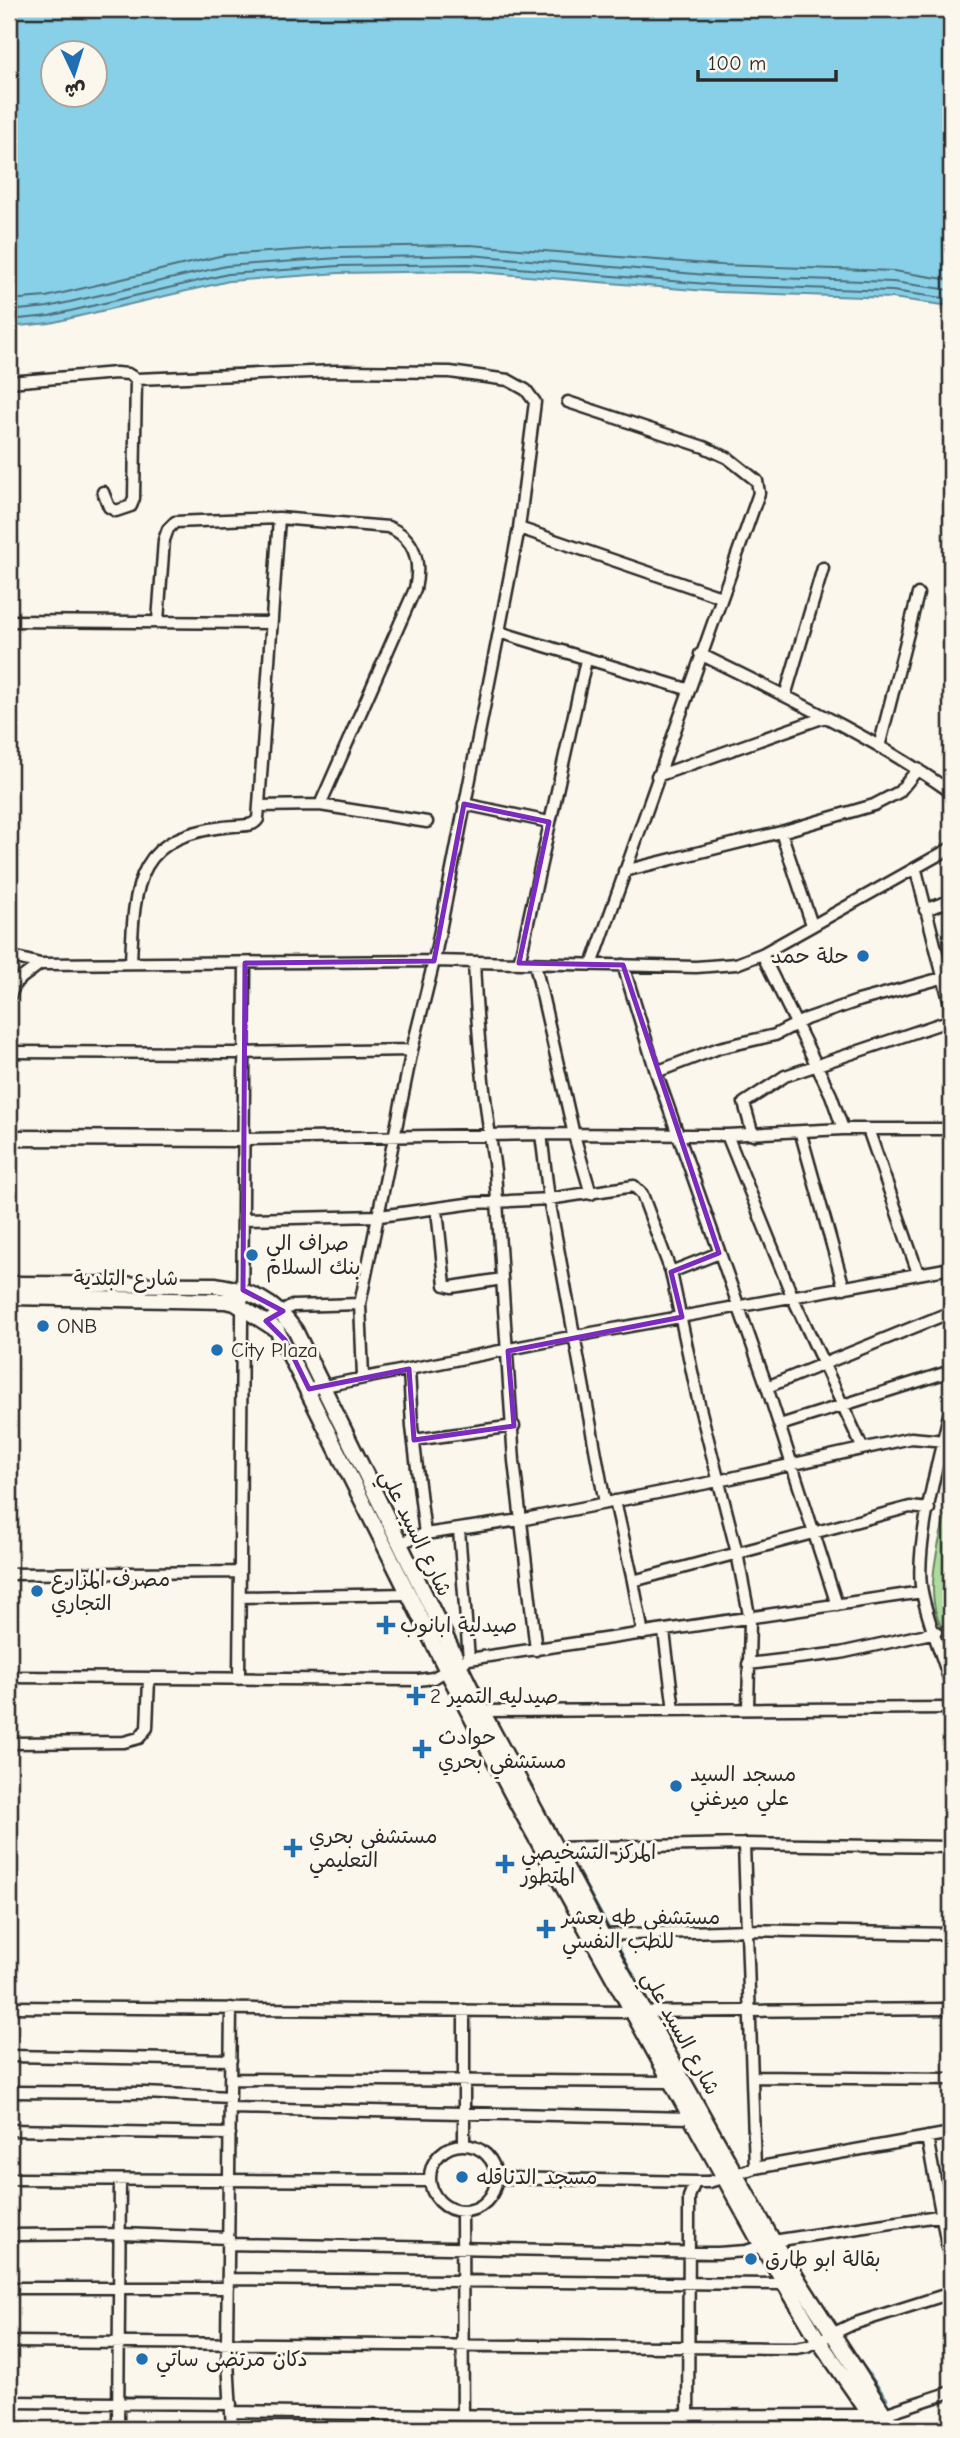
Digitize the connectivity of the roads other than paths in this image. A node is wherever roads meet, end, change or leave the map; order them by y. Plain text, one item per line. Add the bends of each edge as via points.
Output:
1 (136, 379) junction
2 (9, 382) edge
3 (568, 402) dead end
4 (103, 492) dead end
5 (278, 519) junction
6 (519, 528) junction
7 (823, 568) dead end
8 (918, 594) dead end
9 (721, 597) junction
10 (9, 621) edge
11 (158, 621) junction
12 (271, 622) junction
13 (499, 632) junction
14 (700, 654) junction
15 (586, 660) junction
16 (687, 689) junction
17 (785, 696) junction
18 (825, 717) junction
19 (879, 747) junction
20 (918, 769) junction
21 (657, 776) junction
22 (951, 792) edge
23 (464, 803) junction
24 (320, 805) junction
25 (259, 806) junction
26 (427, 822) dead end
27 (550, 822) junction
28 (781, 832) junction
29 (951, 848) edge
30 (916, 870) junction
31 (624, 871) junction
32 (951, 900) edge
33 (925, 910) junction
34 (812, 925) junction
35 (762, 954) junction
36 (9, 956) edge
37 (434, 961) junction
38 (474, 962) junction
39 (131, 963) junction
40 (245, 963) junction
41 (519, 963) junction
42 (40, 964) junction
43 (535, 964) junction
44 (592, 965) junction
45 (623, 965) junction
46 (947, 983) edge
47 (9, 998) edge
48 (951, 1008) edge
49 (951, 1020) edge
50 (794, 1026) junction
51 (412, 1050) junction
52 (9, 1052) edge
53 (243, 1052) junction
54 (816, 1065) junction
55 (656, 1072) junction
56 (843, 1129) junction
57 (868, 1129) junction
58 (951, 1129) edge
59 (541, 1134) junction
60 (801, 1134) junction
61 (574, 1135) junction
62 (727, 1135) junction
63 (753, 1135) junction
64 (488, 1136) junction
65 (679, 1136) junction
66 (9, 1138) edge
67 (394, 1138) junction
68 (245, 1139) junction
69 (591, 1194) junction
70 (549, 1199) junction
71 (495, 1202) junction
72 (437, 1210) junction
73 (380, 1216) junction
74 (243, 1219) junction
75 (719, 1253) junction
76 (951, 1268) edge
77 (671, 1272) junction
78 (918, 1273) junction
79 (502, 1279) junction
80 (9, 1284) edge
81 (844, 1287) junction
82 (243, 1290) junction
83 (90, 1293) junction
84 (9, 1297) edge
85 (793, 1298) junction
86 (360, 1304) junction
87 (242, 1307) junction
88 (738, 1307) junction
89 (282, 1311) junction
90 (951, 1312) edge
91 (682, 1317) junction
92 (266, 1321) junction
93 (575, 1336) junction
94 (508, 1351) junction
95 (825, 1364) junction
96 (409, 1369) junction
97 (951, 1371) edge
98 (363, 1376) junction
99 (314, 1387) junction
100 (767, 1387) junction
101 (844, 1405) junction
102 (951, 1406) edge
103 (780, 1425) junction
104 (514, 1426) junction
105 (414, 1440) junction
106 (945, 1441) junction
107 (862, 1447) junction
108 (792, 1465) junction
109 (718, 1481) junction
110 (610, 1502) junction
111 (929, 1509) junction
112 (520, 1520) junction
113 (460, 1530) junction
114 (812, 1533) junction
115 (425, 1534) junction
116 (399, 1543) junction
117 (737, 1553) junction
118 (239, 1572) junction
119 (9, 1574) edge
120 (633, 1581) junction
121 (922, 1592) junction
122 (409, 1594) junction
123 (240, 1597) junction
124 (837, 1605) junction
125 (750, 1619) junction
126 (664, 1632) junction
127 (936, 1632) junction
128 (643, 1634) junction
129 (536, 1650) junction
130 (748, 1664) junction
131 (458, 1665) junction
132 (9, 1677) edge
133 (149, 1679) junction
134 (239, 1679) junction
135 (951, 1685) edge
136 (748, 1708) junction
137 (951, 1708) edge
138 (674, 1710) junction
139 (482, 1711) junction
140 (9, 1743) edge
141 (744, 1844) junction
142 (951, 1847) edge
143 (550, 1849) junction
144 (747, 1930) junction
145 (951, 1934) edge
146 (603, 1935) junction
147 (9, 2007) edge
148 (231, 2008) junction
149 (750, 2008) junction
150 (464, 2010) junction
151 (951, 2010) edge
152 (638, 2011) junction
153 (9, 2056) edge
154 (230, 2060) junction
155 (752, 2077) junction
156 (951, 2079) edge
157 (230, 2080) junction
158 (465, 2081) junction
159 (670, 2082) junction
160 (9, 2092) edge
161 (230, 2097) junction
162 (230, 2108) junction
163 (465, 2116) junction
164 (690, 2118) junction
165 (9, 2130) edge
166 (951, 2133) edge
167 (230, 2134) junction
168 (927, 2137) junction
169 (464, 2145) junction
170 (755, 2168) junction
171 (730, 2177) junction
172 (496, 2178) junction
173 (9, 2179) edge
174 (120, 2180) junction
175 (229, 2180) junction
176 (430, 2181) junction
177 (695, 2182) junction
178 (462, 2211) junction
179 (946, 2215) edge
180 (121, 2234) junction
181 (9, 2235) edge
182 (229, 2241) junction
183 (768, 2244) junction
184 (462, 2247) junction
185 (689, 2252) junction
186 (951, 2266) edge
187 (462, 2281) junction
188 (228, 2283) junction
189 (689, 2283) junction
190 (785, 2284) junction
191 (121, 2286) junction
192 (9, 2288) edge
193 (951, 2292) edge
194 (825, 2337) junction
195 (9, 2342) edge
196 (119, 2343) junction
197 (228, 2344) junction
198 (463, 2347) junction
199 (689, 2347) junction
200 (951, 2392) edge
201 (9, 2402) edge
202 (118, 2405) junction
203 (231, 2408) junction
204 (463, 2415) junction
205 (877, 2415) junction
206 (688, 2417) junction
207 (118, 2429) edge
208 (232, 2429) edge
209 (463, 2429) edge
210 (688, 2429) edge
211 (880, 2429) edge
212 (894, 2429) edge

1 - 2 street via 117,373
1 - 4 street via 134,498 131,506 116,511 109,507
1 - 6 street via 336,371 450,372 508,380 526,390 535,402
3 - 9 street via 704,447 728,458 757,481 757,505
5 - 11 street via 174,523 164,540
5 - 12 street
5 - 24 street via 388,527 401,532 417,556 415,589
6 - 9 street
6 - 13 street
7 - 17 street
8 - 19 street
9 - 14 street
10 - 11 street
11 - 12 street
12 - 25 street
13 - 15 street
13 - 23 street
14 - 16 street
14 - 17 street
15 - 16 street
15 - 27 street
16 - 21 street
17 - 18 street
18 - 19 street
18 - 21 street
19 - 20 street
20 - 22 street
20 - 28 street via 889,799
21 - 31 street
23 - 27 street
23 - 37 street
24 - 25 street
24 - 26 street
25 - 39 street via 256,823 180,837 147,863 133,905
27 - 41 street
28 - 31 street
28 - 34 street
29 - 30 street
30 - 33 street
30 - 34 street
31 - 44 street
32 - 33 street
33 - 46 street
34 - 35 street
35 - 45 street via 736,964
35 - 50 street
36 - 42 street
37 - 38 street
37 - 40 street
37 - 51 street
38 - 41 street
38 - 64 street
39 - 40 street
39 - 42 street
40 - 53 street
41 - 43 street
42 - 47 street via 16,982
43 - 44 street
43 - 61 street
44 - 45 street
45 - 55 street
46 - 48 street
46 - 50 street via 858,1001
49 - 54 street
50 - 54 street
50 - 55 street
51 - 53 street
51 - 67 street
52 - 53 street
53 - 68 street
54 - 56 street
54 - 63 street via 785,1076 744,1103
55 - 65 street
56 - 57 street
56 - 60 street
57 - 58 street
57 - 78 street
59 - 61 street
59 - 64 street
59 - 70 street
60 - 63 street
60 - 81 street
61 - 65 street
61 - 69 street
62 - 63 street
62 - 65 street
62 - 85 street
64 - 67 street
64 - 71 street
65 - 75 street
66 - 68 main road
67 - 68 street
67 - 73 street
68 - 74 street
69 - 70 street
69 - 77 street via 634,1186 642,1194
70 - 71 street
70 - 93 street
71 - 72 street
71 - 79 street
72 - 73 street
72 - 79 street via 445,1285
73 - 74 street
73 - 86 street
74 - 82 street
75 - 77 street
75 - 88 street
76 - 78 street
77 - 91 street
78 - 81 street
79 - 94 street
80 - 83 main road, شارع البلدية
81 - 85 street
82 - 83 main road, شارع البلدية via 215,1285
82 - 87 street
82 - 89 main road
83 - 84 main road, شارع البلدية
83 - 87 main road, شارع البلدية via 226,1301
85 - 88 street
85 - 95 street
86 - 89 street via 292,1306
86 - 98 street
87 - 92 main road, شارع السيد علي
87 - 118 street
88 - 91 street
88 - 100 street
89 - 92 street
89 - 99 main road, شارع السيد علي via 295,1330
90 - 95 street
91 - 93 street
91 - 109 street
92 - 99 main road, شارع السيد علي via 285,1340
93 - 94 street
93 - 110 street
94 - 96 street
94 - 104 street
95 - 100 street
95 - 101 street
96 - 98 street
96 - 105 street
97 - 101 street
98 - 99 street
99 - 116 main road, شارع السيد علي
99 - 122 main road, شارع السيد علي
100 - 103 street
101 - 103 street
101 - 107 street
102 - 106 street
103 - 108 street
104 - 105 street
104 - 112 street
105 - 115 street
106 - 107 street via 911,1438
106 - 111 street
107 - 108 street
108 - 109 street
108 - 114 street
109 - 110 street
109 - 117 street
110 - 112 street
110 - 120 street
111 - 114 street via 910,1507
111 - 121 street via 920,1568
112 - 113 street
112 - 129 street
113 - 115 street
113 - 131 street
114 - 117 street
114 - 124 street
115 - 116 street
116 - 131 main road, شارع السيد علي
117 - 120 street
117 - 125 street
118 - 119 street
118 - 123 street
120 - 128 street
121 - 124 street
121 - 127 street
122 - 123 street
122 - 131 main road, شارع السيد علي
123 - 134 street
124 - 125 street
125 - 126 street
125 - 130 street
126 - 128 street
126 - 138 street
127 - 130 street via 839,1653
127 - 135 street
128 - 129 street
129 - 131 street
130 - 136 street
131 - 134 street via 418,1680
131 - 139 main road, شارع السيد علي
131 - 143 main road, شارع السيد علي
132 - 133 street
133 - 134 street
133 - 140 street via 147,1728 138,1738
136 - 137 street
136 - 138 street
138 - 139 street
139 - 143 main road, شارع السيد علي
141 - 142 street
141 - 143 street
141 - 144 street
143 - 146 main road, شارع السيد علي
143 - 152 main road, شارع السيد علي
144 - 145 street
144 - 146 street
144 - 149 street
146 - 152 main road, شارع السيد علي
147 - 148 street
148 - 150 street
148 - 154 street
149 - 151 street
149 - 152 street
149 - 155 street
150 - 152 street
150 - 158 street
152 - 159 main road, شارع السيد علي
152 - 171 main road, شارع السيد علي
153 - 154 street
154 - 157 street
155 - 156 street
155 - 170 street
157 - 158 street
157 - 161 street
158 - 159 street
158 - 163 street
159 - 164 main road, شارع السيد علي
160 - 161 street
161 - 162 street
162 - 163 street
162 - 167 street
163 - 164 street
163 - 169 street
164 - 171 main road, شارع السيد علي
165 - 167 street
166 - 168 street
167 - 175 street
168 - 170 street
168 - 179 street
169 - 172 street via 483,2152
169 - 176 street via 439,2155
170 - 171 street
171 - 177 street
171 - 183 main road, شارع السيد علي
172 - 177 street
172 - 178 street via 489,2197
173 - 174 street
174 - 175 street
174 - 180 street
175 - 176 street
175 - 182 street
176 - 178 street via 443,2205
177 - 185 street via 689,2197
178 - 184 street
179 - 183 street
179 - 186 street
180 - 181 street
180 - 182 street
180 - 191 street
182 - 184 street
182 - 188 street
183 - 185 street via 746,2251
183 - 190 main road, شارع السيد علي
183 - 194 main road, شارع السيد علي
184 - 185 street
184 - 187 street
185 - 189 street
187 - 188 street
187 - 189 street
187 - 198 street
188 - 191 street
188 - 197 street
189 - 190 street
189 - 199 street
190 - 194 main road, شارع السيد علي
191 - 192 street
191 - 196 street
193 - 194 street
194 - 199 street via 796,2348
194 - 205 main road, شارع السيد علي
195 - 196 street
196 - 197 street
196 - 202 street
197 - 198 street
197 - 203 street
198 - 199 street
198 - 204 street
199 - 206 street
200 - 205 street
201 - 202 street
202 - 203 street
202 - 207 street
203 - 204 street
203 - 208 street
204 - 206 street
204 - 209 street
205 - 206 street
205 - 211 main road, شارع السيد علي
205 - 212 main road, شارع السيد علي
206 - 210 street

